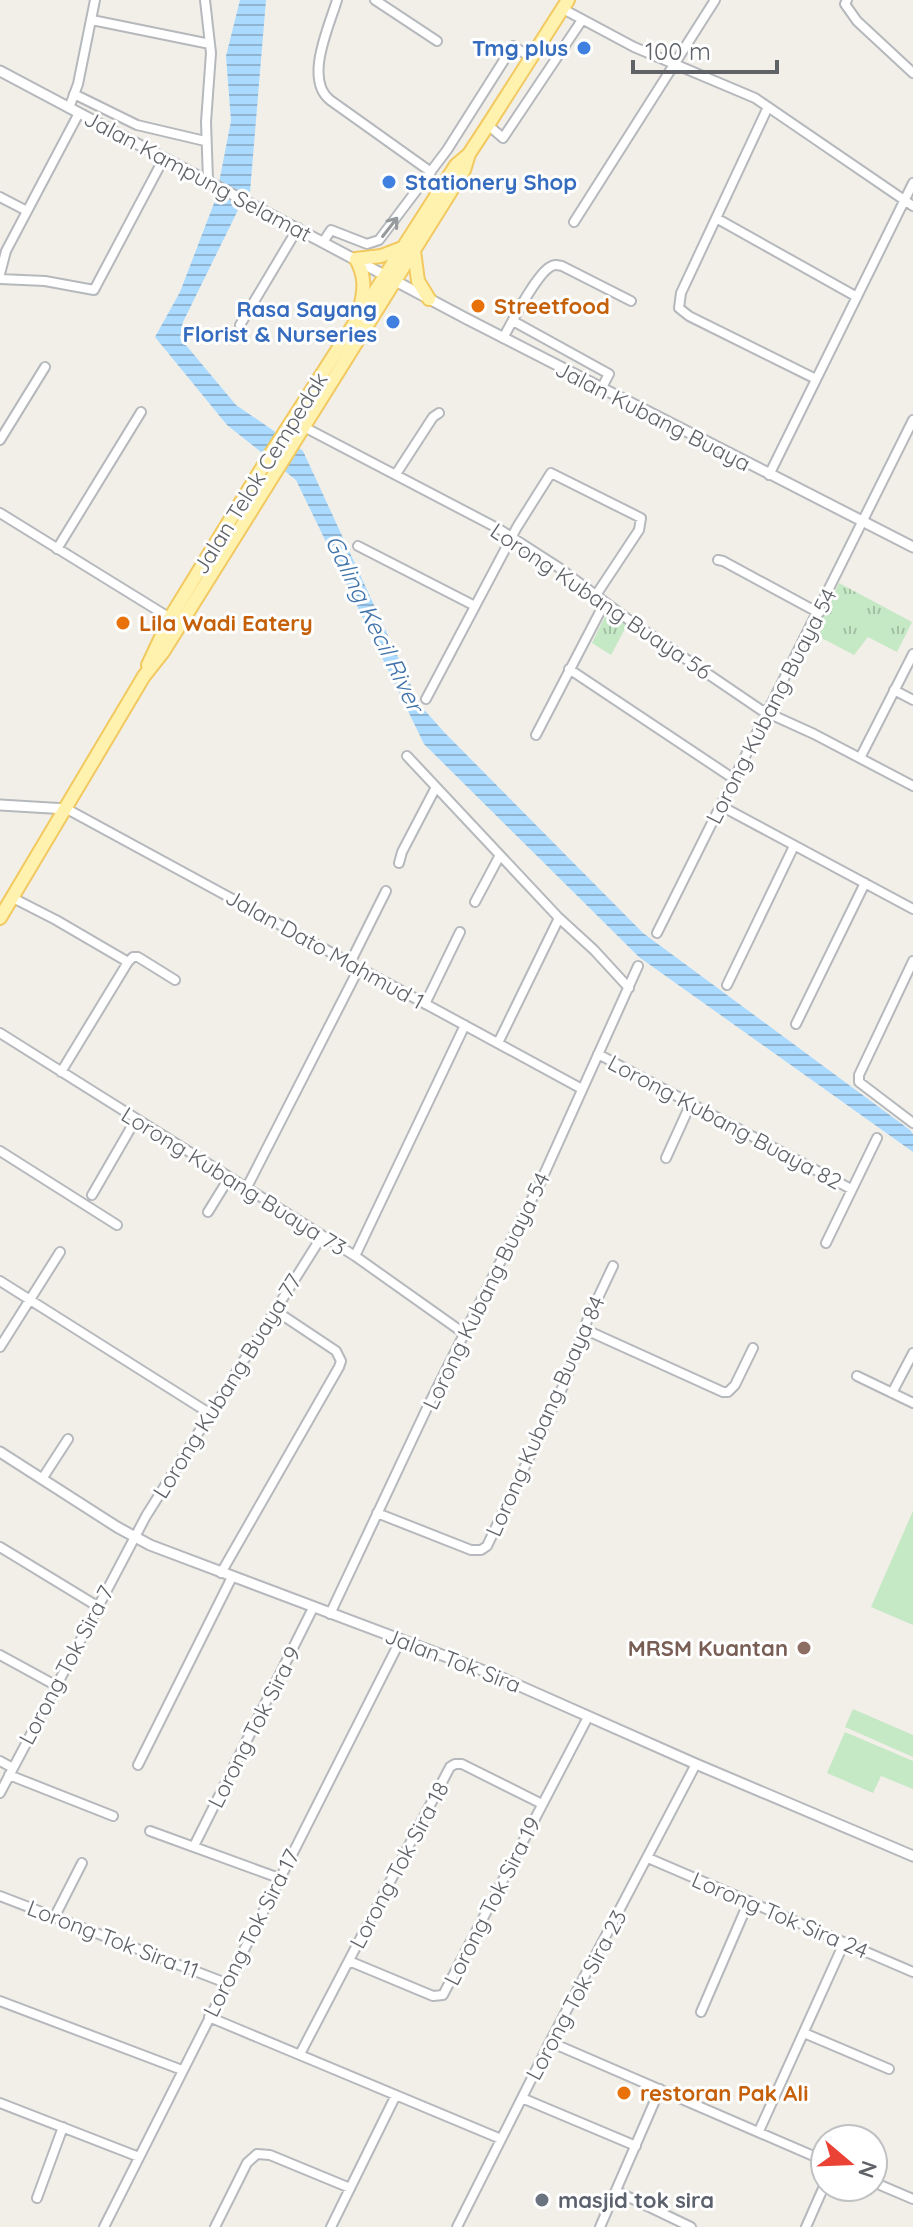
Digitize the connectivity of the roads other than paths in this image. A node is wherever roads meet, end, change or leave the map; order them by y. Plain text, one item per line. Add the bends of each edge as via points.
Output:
1 (95, 0) edge
2 (205, 0) edge
3 (337, 0) edge
4 (375, 0) edge
5 (715, 0) edge
6 (843, 1) edge
7 (566, 4) edge
8 (92, 20) junction
9 (582, 20) junction
10 (437, 41) dead end
11 (210, 44) junction
12 (532, 58) junction
13 (676, 64) junction
14 (0, 71) edge
15 (913, 73) edge
16 (74, 94) junction
17 (768, 107) junction
18 (74, 110) junction
19 (488, 125) junction
20 (205, 141) junction
21 (164, 158) junction
22 (431, 172) junction
23 (213, 182) junction
24 (913, 183) edge
25 (0, 197) edge
26 (904, 200) junction
27 (913, 206) edge
28 (27, 211) junction
29 (716, 218) junction
30 (574, 222) dead end
31 (298, 228) junction
32 (323, 242) junction
33 (408, 249) junction
34 (356, 259) junction
35 (0, 277) edge
36 (390, 277) junction
37 (857, 297) junction
38 (429, 299) junction
39 (631, 301) dead end
40 (357, 318) junction
41 (513, 321) junction
42 (240, 325) dead end
43 (503, 338) junction
44 (45, 367) dead end
45 (816, 379) junction
46 (601, 389) junction
47 (141, 412) dead end
48 (439, 413) dead end
49 (913, 420) edge
50 (304, 427) junction
51 (289, 437) junction
52 (0, 440) edge
53 (270, 466) junction
54 (396, 474) junction
55 (769, 475) junction
56 (0, 513) edge
57 (864, 521) junction
58 (511, 537) junction
59 (358, 546) dead end
60 (913, 547) edge
61 (57, 549) junction
62 (718, 560) dead end
63 (596, 595) junction
64 (605, 602) junction
65 (475, 606) junction
66 (819, 613) junction
67 (170, 618) junction
68 (913, 654) edge
69 (569, 669) junction
70 (144, 676) junction
71 (894, 690) junction
72 (426, 699) dead end
73 (913, 700) edge
74 (768, 713) junction
75 (536, 735) dead end
76 (407, 756) dead end
77 (860, 758) junction
78 (734, 779) junction
79 (913, 786) edge
80 (436, 787) junction
81 (0, 805) edge
82 (721, 806) junction
83 (67, 809) junction
84 (794, 846) junction
85 (500, 855) junction
86 (399, 863) dead end
87 (865, 883) junction
88 (386, 891) dead end
89 (13, 898) junction
90 (475, 902) dead end
91 (913, 909) edge
92 (0, 918) edge
93 (559, 918) junction
94 (460, 932) dead end
95 (657, 933) dead end
96 (913, 961) edge
97 (128, 962) junction
98 (350, 963) junction
99 (638, 966) dead end
100 (359, 968) junction
101 (175, 980) dead end
102 (727, 985) dead end
103 (629, 988) junction
104 (425, 1004) junction
105 (796, 1024) dead end
106 (465, 1025) junction
107 (0, 1033) edge
108 (498, 1043) junction
109 (598, 1054) junction
110 (61, 1072) junction
111 (582, 1089) junction
112 (691, 1103) junction
113 (136, 1119) junction
114 (913, 1123) edge
115 (877, 1138) dead end
116 (0, 1151) edge
117 (666, 1158) dead end
118 (229, 1178) junction
119 (246, 1189) junction
120 (851, 1189) junction
121 (92, 1195) dead end
122 (208, 1212) dead end
123 (117, 1225) dead end
124 (322, 1236) junction
125 (826, 1243) dead end
126 (60, 1252) dead end
127 (355, 1256) junction
128 (613, 1266) dead end
129 (0, 1281) edge
130 (30, 1300) junction
131 (276, 1311) junction
132 (584, 1329) junction
133 (465, 1334) junction
134 (0, 1347) edge
135 (753, 1348) dead end
136 (913, 1353) edge
137 (857, 1376) dead end
138 (892, 1393) junction
139 (913, 1403) edge
140 (209, 1413) junction
141 (68, 1439) dead end
142 (0, 1452) edge
143 (42, 1479) junction
144 (377, 1513) junction
145 (134, 1537) junction
146 (0, 1547) edge
147 (221, 1573) junction
148 (232, 1577) junction
149 (97, 1606) junction
150 (313, 1608) junction
151 (330, 1614) junction
152 (401, 1639) junction
153 (0, 1655) edge
154 (55, 1685) junction
155 (588, 1717) junction
156 (0, 1761) edge
157 (696, 1764) junction
158 (138, 1765) dead end
159 (11, 1771) junction
160 (0, 1793) edge
161 (542, 1804) junction
162 (113, 1816) dead end
163 (150, 1831) dead end
164 (194, 1846) junction
165 (913, 1856) edge
166 (648, 1858) junction
167 (82, 1863) dead end
168 (279, 1878) junction
169 (0, 1896) edge
170 (749, 1901) junction
171 (54, 1918) junction
172 (844, 1943) junction
173 (349, 1961) junction
174 (913, 1972) edge
175 (226, 1983) junction
176 (0, 2001) edge
177 (701, 2012) dead end
178 (209, 2017) junction
179 (804, 2033) junction
180 (550, 2042) junction
181 (300, 2054) junction
182 (889, 2069) dead end
183 (182, 2070) junction
184 (660, 2089) junction
185 (396, 2095) junction
186 (522, 2098) junction
187 (0, 2104) edge
188 (63, 2127) junction
189 (759, 2131) junction
190 (501, 2139) junction
191 (636, 2146) junction
192 (809, 2154) edge
193 (139, 2157) junction
194 (350, 2188) junction
195 (889, 2189) edge
196 (616, 2191) junction
197 (37, 2198) dead end
198 (913, 2199) edge
199 (817, 2203) edge
200 (104, 2227) edge
201 (215, 2227) edge
202 (331, 2227) edge
203 (457, 2227) edge
204 (600, 2227) edge
205 (691, 2227) edge
206 (806, 2227) edge

1 - 8 street
2 - 11 street
3 - 22 street via 317,69 320,88
4 - 10 street
5 - 13 street
6 - 15 street
7 - 9 street
7 - 12 main road
8 - 11 street
8 - 16 street
9 - 13 street
9 - 19 street via 503,138
11 - 20 street
12 - 19 main road
12 - 22 street via 513,46
13 - 17 street
13 - 30 street
14 - 18 street, Jalan Kampung Selamat
16 - 18 street
16 - 20 street via 137,125
17 - 26 street
17 - 29 street
18 - 21 street, Jalan Kampung Selamat
18 - 28 street
19 - 33 main road via 464,170
20 - 23 street
21 - 23 street, Jalan Kampung Selamat
21 - 35 street via 94,290
32 -> 22 street via 331,230 367,244 379,240
23 - 31 street, Jalan Kampung Selamat
24 - 26 street
25 - 28 street
26 - 27 street
26 - 37 street
28 - 35 street via 6,251
29 - 37 street
29 - 45 street via 679,308
31 - 32 street, Jalan Kampung Selamat
31 - 42 street
32 - 34 street, Jalan Kampung Selamat
33 - 34 main road
33 - 36 main road
33 - 38 main road
34 - 36 street, Jalan Kampung Selamat
34 - 40 main road via 364,283
36 - 38 street, Jalan Kubang Buaya
36 - 40 main road, Jalan Telok Cempedak
36 - 50 main road, Jalan Telok Cempedak
37 - 45 street
38 - 43 street, Jalan Kubang Buaya
39 - 41 street via 554,265 531,289
40 - 51 main road, Jalan Telok Cempedak
41 - 43 street
41 - 46 street via 609,374
43 - 46 street, Jalan Kubang Buaya
44 - 52 street
45 - 55 street
46 - 55 street, Jalan Kubang Buaya
47 - 61 street
48 - 54 street
49 - 57 street, Lorong Kubang Buaya 54
50 - 51 main road, Jalan Telok Cempedak
50 - 54 street, Lorong Kubang Buaya 56
51 - 53 main road, Jalan Telok Cempedak
53 - 67 main road, Jalan Telok Cempedak
53 - 70 main road, Jalan Telok Cempedak
54 - 58 street, Lorong Kubang Buaya 56
55 - 57 street, Jalan Kubang Buaya
56 - 61 street
57 - 60 street, Jalan Kubang Buaya
57 - 66 street, Lorong Kubang Buaya 54
58 - 63 street, Lorong Kubang Buaya 56
58 - 63 street via 551,473 638,515 639,530
58 - 65 street
59 - 65 street
61 - 67 street
62 - 66 street
63 - 64 street, Lorong Kubang Buaya 56
64 - 69 street
64 - 74 street, Lorong Kubang Buaya 56
65 - 72 street
66 - 74 street, Lorong Kubang Buaya 54
67 - 70 main road, Jalan Telok Cempedak
68 - 71 street
69 - 75 street
69 - 78 street
70 - 83 main road, Jalan Telok Cempedak
71 - 73 street
71 - 77 street
74 - 77 street, Lorong Kubang Buaya 56
74 - 78 street, Lorong Kubang Buaya 54
76 - 80 street
77 - 79 street, Lorong Kubang Buaya 56
78 - 82 street, Lorong Kubang Buaya 54
80 - 85 street
80 - 86 street
81 - 83 street
82 - 84 street
82 - 95 street, Lorong Kubang Buaya 54
83 - 89 main road, Jalan Telok Cempedak
83 - 98 street, Jalan Dato Mahmud 1
84 - 87 street
84 - 102 street
85 - 90 street
85 - 93 street
87 - 91 street
87 - 105 street
88 - 98 street
89 - 92 main road, Jalan Telok Cempedak
89 - 97 street
93 - 103 street
93 - 108 street
94 - 104 street
96 - 114 street via 859,1075 865,1089
97 - 101 street via 138,957
97 - 110 street
98 - 100 street, Jalan Dato Mahmud 1
99 - 103 street, Lorong Kubang Buaya 54
100 - 104 street, Jalan Dato Mahmud 1
100 - 119 street
103 - 109 street, Lorong Kubang Buaya 54
104 - 106 street, Jalan Dato Mahmud 1
106 - 108 street, Jalan Dato Mahmud 1
106 - 127 street
107 - 110 street, Lorong Kubang Buaya 73
108 - 111 street, Jalan Dato Mahmud 1
109 - 111 street, Lorong Kubang Buaya 54
109 - 112 street, Lorong Kubang Buaya 82
110 - 113 street, Lorong Kubang Buaya 73
111 - 133 street, Lorong Kubang Buaya 54
112 - 117 street
112 - 120 street, Lorong Kubang Buaya 82
113 - 118 street, Lorong Kubang Buaya 73
113 - 121 street
115 - 120 street
116 - 123 street
118 - 119 street, Lorong Kubang Buaya 73
118 - 122 street
119 - 124 street, Lorong Kubang Buaya 73
120 - 125 street
124 - 127 street, Lorong Kubang Buaya 73
124 - 131 street, Lorong Kubang Buaya 77
126 - 130 street
127 - 133 street, Lorong Kubang Buaya 73
128 - 132 street, Lorong Kubang Buaya 84
129 - 130 street
130 - 134 street
130 - 140 street
131 - 140 street, Lorong Kubang Buaya 77
131 - 147 street via 336,1351 341,1361
132 - 135 street via 723,1392 735,1385
132 - 144 street, Lorong Kubang Buaya 84 via 565,1382 487,1546 471,1550
133 - 144 street, Lorong Kubang Buaya 54
136 - 138 street
137 - 138 street
138 - 139 street
140 - 145 street, Lorong Kubang Buaya 77
141 - 143 street
142 - 143 street, Jalan Tok Sira
143 - 145 street, Jalan Tok Sira
144 - 151 street, Lorong Kubang Buaya 54
145 - 147 street, Jalan Tok Sira
145 - 149 street, Lorong Tok Sira 7
146 - 149 street
147 - 148 street, Jalan Tok Sira
148 - 150 street, Jalan Tok Sira
148 - 158 street
149 - 154 street, Lorong Tok Sira 7
150 - 151 street, Jalan Tok Sira
150 - 164 street, Lorong Tok Sira 9
151 - 152 street, Jalan Tok Sira
152 - 155 street, Jalan Tok Sira
152 - 168 street, Lorong Tok Sira 17
153 - 154 street
154 - 159 street, Lorong Tok Sira 7
155 - 157 street, Jalan Tok Sira
155 - 161 street, Lorong Tok Sira 19
156 - 159 street
157 - 165 street, Jalan Tok Sira
157 - 166 street, Lorong Tok Sira 23
159 - 160 street, Lorong Tok Sira 7
159 - 162 street
161 - 173 street, Lorong Tok Sira 19 via 443,1995 433,1996
161 - 173 street, Lorong Tok Sira 18 via 462,1764 450,1767
163 - 164 street
164 - 168 street
166 - 170 street, Lorong Tok Sira 24
166 - 180 street, Lorong Tok Sira 23
167 - 171 street
168 - 175 street, Lorong Tok Sira 17
169 - 171 street, Lorong Tok Sira 11
170 - 172 street, Lorong Tok Sira 24
170 - 177 street
171 - 175 street, Lorong Tok Sira 11
172 - 174 street, Lorong Tok Sira 24
172 - 179 street
173 - 181 street, Lorong Tok Sira 18
175 - 178 street, Lorong Tok Sira 17
176 - 183 street
178 - 181 street
178 - 183 street, Lorong Tok Sira 17
179 - 182 street
179 - 189 street
180 - 184 street
180 - 186 street, Lorong Tok Sira 23
181 - 185 street
183 - 193 street, Lorong Tok Sira 17
184 - 189 street
184 - 191 street
185 - 190 street
185 - 194 street
186 - 190 street, Lorong Tok Sira 23
186 - 191 street
187 - 188 street
188 - 193 street
188 - 197 street
189 - 192 street
190 - 203 street, Lorong Tok Sira 23
191 - 196 street
193 - 200 street, Lorong Tok Sira 17
194 - 201 street via 257,2154 247,2163
194 - 202 street
195 - 198 street
196 - 204 street
196 - 205 street
199 - 206 street

